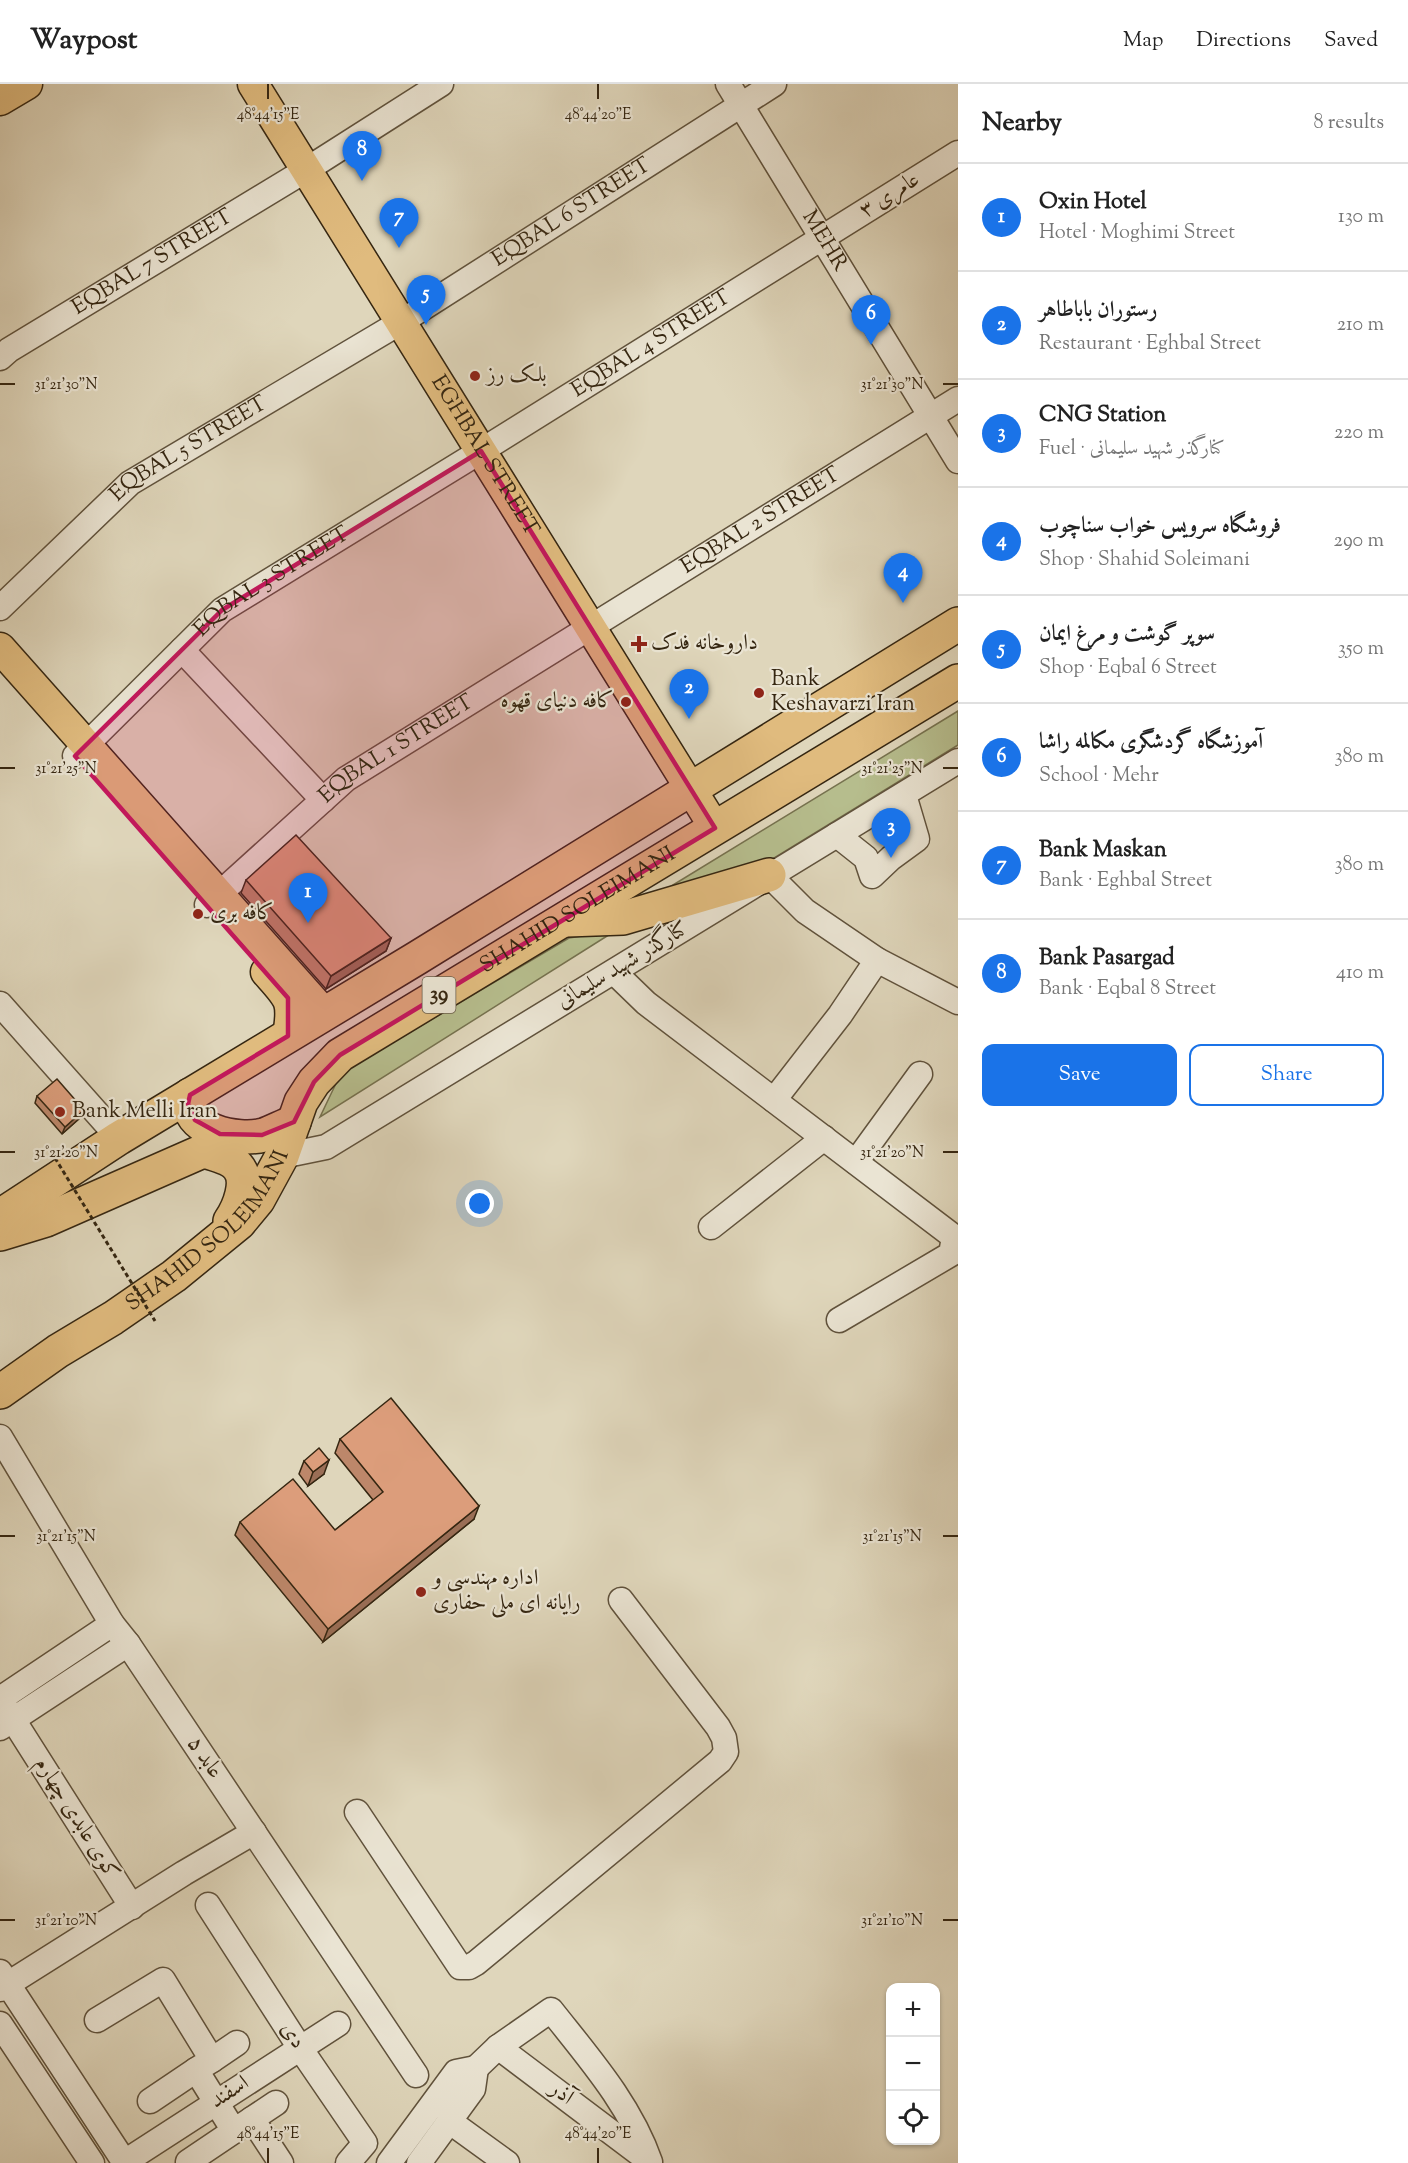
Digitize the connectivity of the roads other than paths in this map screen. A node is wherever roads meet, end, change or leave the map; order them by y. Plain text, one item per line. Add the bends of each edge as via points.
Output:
1 (27, 84) edge
2 (253, 84) edge
3 (441, 84) edge
4 (728, 84) edge
5 (774, 84) edge
6 (0, 100) edge
7 (741, 105) junction
8 (958, 153) edge
9 (306, 170) junction
10 (822, 238) junction
11 (401, 322) junction
12 (0, 358) edge
13 (958, 399) edge
14 (931, 416) junction
15 (481, 451) junction
16 (958, 461) edge
17 (0, 608) edge
18 (958, 624) edge
19 (590, 626) junction
20 (0, 648) edge
21 (182, 650) junction
22 (0, 671) edge
23 (958, 681) edge
24 (81, 751) junction
25 (958, 761) edge
26 (691, 789) junction
27 (904, 795) junction
28 (323, 800) junction
29 (715, 828) junction
30 (837, 835) junction
31 (769, 875) junction
32 (213, 900) junction
33 (562, 921) junction
34 (877, 960) junction
35 (614, 972) junction
36 (958, 1002) edge
37 (0, 1004) edge
38 (326, 1014) junction
39 (288, 1036) junction
40 (920, 1074) dead end
41 (190, 1095) junction
42 (774, 1100) junction
43 (294, 1122) junction
44 (119, 1138) junction
45 (824, 1138) junction
46 (282, 1156) junction
47 (856, 1162) junction
48 (0, 1215) edge
49 (711, 1227) dead end
50 (0, 1234) edge
51 (214, 1241) junction
52 (839, 1320) dead end
53 (0, 1392) edge
54 (0, 1437) edge
55 (621, 1600) dead end
56 (112, 1624) junction
57 (128, 1644) junction
58 (3, 1709) edge
59 (357, 1812) dead end
60 (254, 1832) junction
61 (208, 1905) dead end
62 (132, 1907) junction
63 (3, 1981) edge
64 (97, 2020) dead end
65 (0, 2024) edge
66 (338, 2024) dead end
67 (237, 2043) dead end
68 (498, 2047) junction
69 (300, 2048) junction
70 (204, 2065) junction
71 (476, 2068) junction
72 (416, 2075) dead end
73 (150, 2101) dead end
74 (216, 2102) junction
75 (276, 2103) dead end
76 (449, 2121) junction
77 (243, 2125) junction
78 (188, 2162) dead end
79 (651, 2162) edge
80 (92, 2163) edge
81 (124, 2163) edge
82 (281, 2163) edge
83 (348, 2163) edge
84 (389, 2163) edge
85 (419, 2163) edge
86 (507, 2163) edge

1 - 6 main road
2 - 9 main road, EGHBAL STREET
3 - 9 street, EQBAL 7 STREET
4 - 7 street, MEHR
5 - 7 street, EQBAL 6 STREET
7 - 10 street, MEHR
7 - 11 street, EQBAL 6 STREET
8 - 10 street, عامری ۳
9 - 11 main road, EGHBAL STREET
9 - 12 street, EQBAL 7 STREET
10 - 14 street, MEHR
10 - 15 street, EQBAL 4 STREET
11 - 15 main road, EGHBAL STREET
11 - 17 street, EQBAL 5 STREET via 130,483
13 - 14 street, EQBAL 2 STREET
14 - 16 street, MEHR
14 - 19 street, EQBAL 2 STREET
15 - 19 main road, EGHBAL STREET
15 - 21 street, EQBAL 3 STREET via 222,610
18 - 26 highway, SHAHID SOLEIMANI / 39
19 - 26 main road, EGHBAL STREET
19 - 28 street, EQBAL 1 STREET via 346,779
20 - 24 main road
21 - 24 street, EQBAL 3 STREET
21 - 28 street
22 - 24 main road
23 - 29 highway, SHAHID SOLEIMANI / 39
24 - 32 main road
25 - 27 street, کنارگذر شهید سلیمانی
26 - 29 main road, EGHBAL STREET
26 - 38 highway, SHAHID SOLEIMANI / 39
27 - 30 street, کنارگذر شهید سلیمانی
27 - 30 street via 917,839 872,876 866,858
28 - 32 street, EQBAL 1 STREET
29 - 33 highway, SHAHID SOLEIMANI / 39
30 - 31 street, کنارگذر شهید سلیمانی
31 - 33 highway via 622,918
31 - 34 street via 805,911
31 - 35 street, کنارگذر شهید سلیمانی
32 - 38 main road
32 - 39 main road via 288,998 292,1012
33 - 43 highway, SHAHID SOLEIMANI / 39 via 340,1055 314,1082
34 - 36 street
34 - 42 street
35 - 42 street via 646,1003
35 - 46 street, کنارگذر شهید سلیمانی via 326,1147
37 - 44 street
38 - 39 highway, SHAHID SOLEIMANI / 39
39 - 41 highway, SHAHID SOLEIMANI / 39
40 - 47 street
41 - 43 highway via 188,1104 195,1120 220,1134 262,1135
41 - 44 highway, SHAHID SOLEIMANI / 39
42 - 45 street
43 - 46 highway, SHAHID SOLEIMANI / 39
44 - 48 highway, SHAHID SOLEIMANI / 39
45 - 47 street
45 - 49 street
46 - 51 highway, SHAHID SOLEIMANI / 39 via 258,1200 239,1223
47 - 52 street via 954,1237 951,1254
50 - 51 highway via 46,1220 203,1151 238,1167 243,1178 233,1216
51 - 53 highway, SHAHID SOLEIMANI / 39 via 174,1276
54 - 56 street, عابد ۵
55 - 59 street via 718,1726 726,1752 720,1761 476,1963 460,1967
56 - 57 street, عابد ۵
56 - 58 street
57 - 58 street
57 - 60 street, عابد ۵
58 - 62 street, کوی عابدی چهارم
60 - 62 street
60 - 72 street, عابد ۵
61 - 69 street, دی
62 - 63 street
63 - 81 street
64 - 70 street via 163,1980
65 - 80 street
66 - 69 street, اسفند
67 - 70 street
68 - 71 street
68 - 79 street, آذر
68 - 79 street via 551,2010 608,2082
69 - 74 street, اسفند
69 - 83 street, دی via 365,2143
70 - 73 street
70 - 74 street
71 - 76 street via 473,2089
71 - 84 street via 456,2072
74 - 77 street
74 - 81 street, اسفند
75 - 77 street
76 - 85 street
76 - 86 street
77 - 78 street
77 - 82 street

